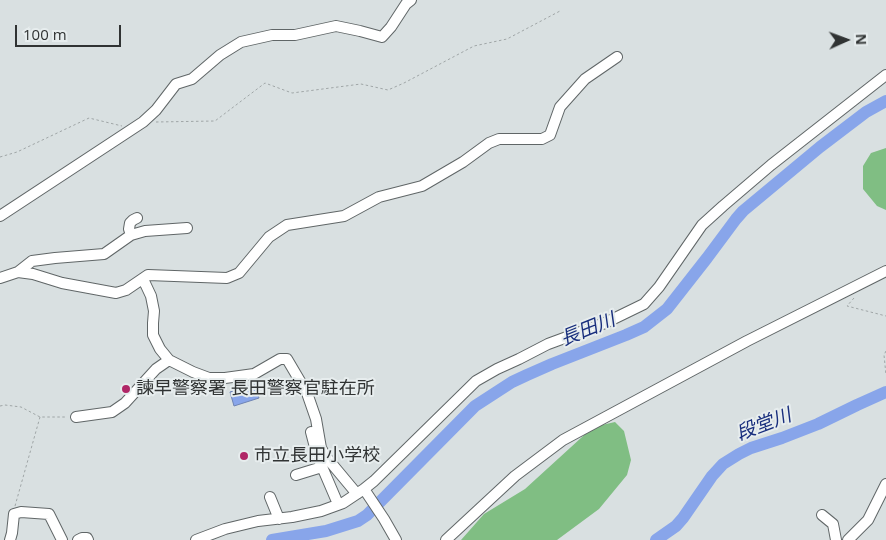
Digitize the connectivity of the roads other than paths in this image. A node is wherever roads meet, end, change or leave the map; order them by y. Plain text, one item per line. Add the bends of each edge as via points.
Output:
1 (411, 0) edge
2 (617, 57) dead end
3 (886, 75) edge
4 (0, 216) edge
5 (138, 218) dead end
6 (186, 228) dead end
7 (131, 235) junction
8 (886, 271) edge
9 (18, 272) junction
10 (0, 278) edge
11 (143, 280) junction
12 (169, 360) junction
13 (76, 417) road end
14 (311, 432) dead end
15 (322, 467) junction
16 (296, 475) dead end
17 (886, 484) edge
18 (363, 492) junction
19 (270, 498) dead end
20 (338, 504) junction
21 (822, 515) dead end
22 (279, 519) junction
23 (10, 540) edge
24 (62, 540) edge
25 (78, 540) edge
26 (88, 540) edge
27 (196, 540) edge
28 (396, 540) edge
29 (446, 540) edge
30 (836, 540) edge
31 (848, 540) edge

1 - 4 street via 382,37 336,26 241,42 192,78 176,84 143,122
2 - 11 street via 585,79 560,107 550,135 542,139 499,139 422,186 379,197 344,216 287,225 270,237 239,273 227,278 148,275
3 - 18 street via 771,165 702,225 644,304 605,323 548,344 476,381
5 - 7 street via 130,223
6 - 7 street
7 - 9 street via 104,254 32,261
8 - 29 street via 563,440 515,476
9 - 10 street
9 - 11 street via 116,293
11 - 12 street via 154,311 153,335
12 - 13 street via 112,412
12 - 18 street via 209,378 224,378 254,374 280,359 287,359 307,393 321,448 327,458
14 - 15 street
15 - 16 street
15 - 20 street
17 - 31 street via 868,520
18 - 20 street
18 - 28 street
19 - 22 street
20 - 22 street via 321,511
21 - 30 street via 833,524
22 - 27 street via 225,529
23 - 24 street via 14,514 21,512 49,514
25 - 26 street

